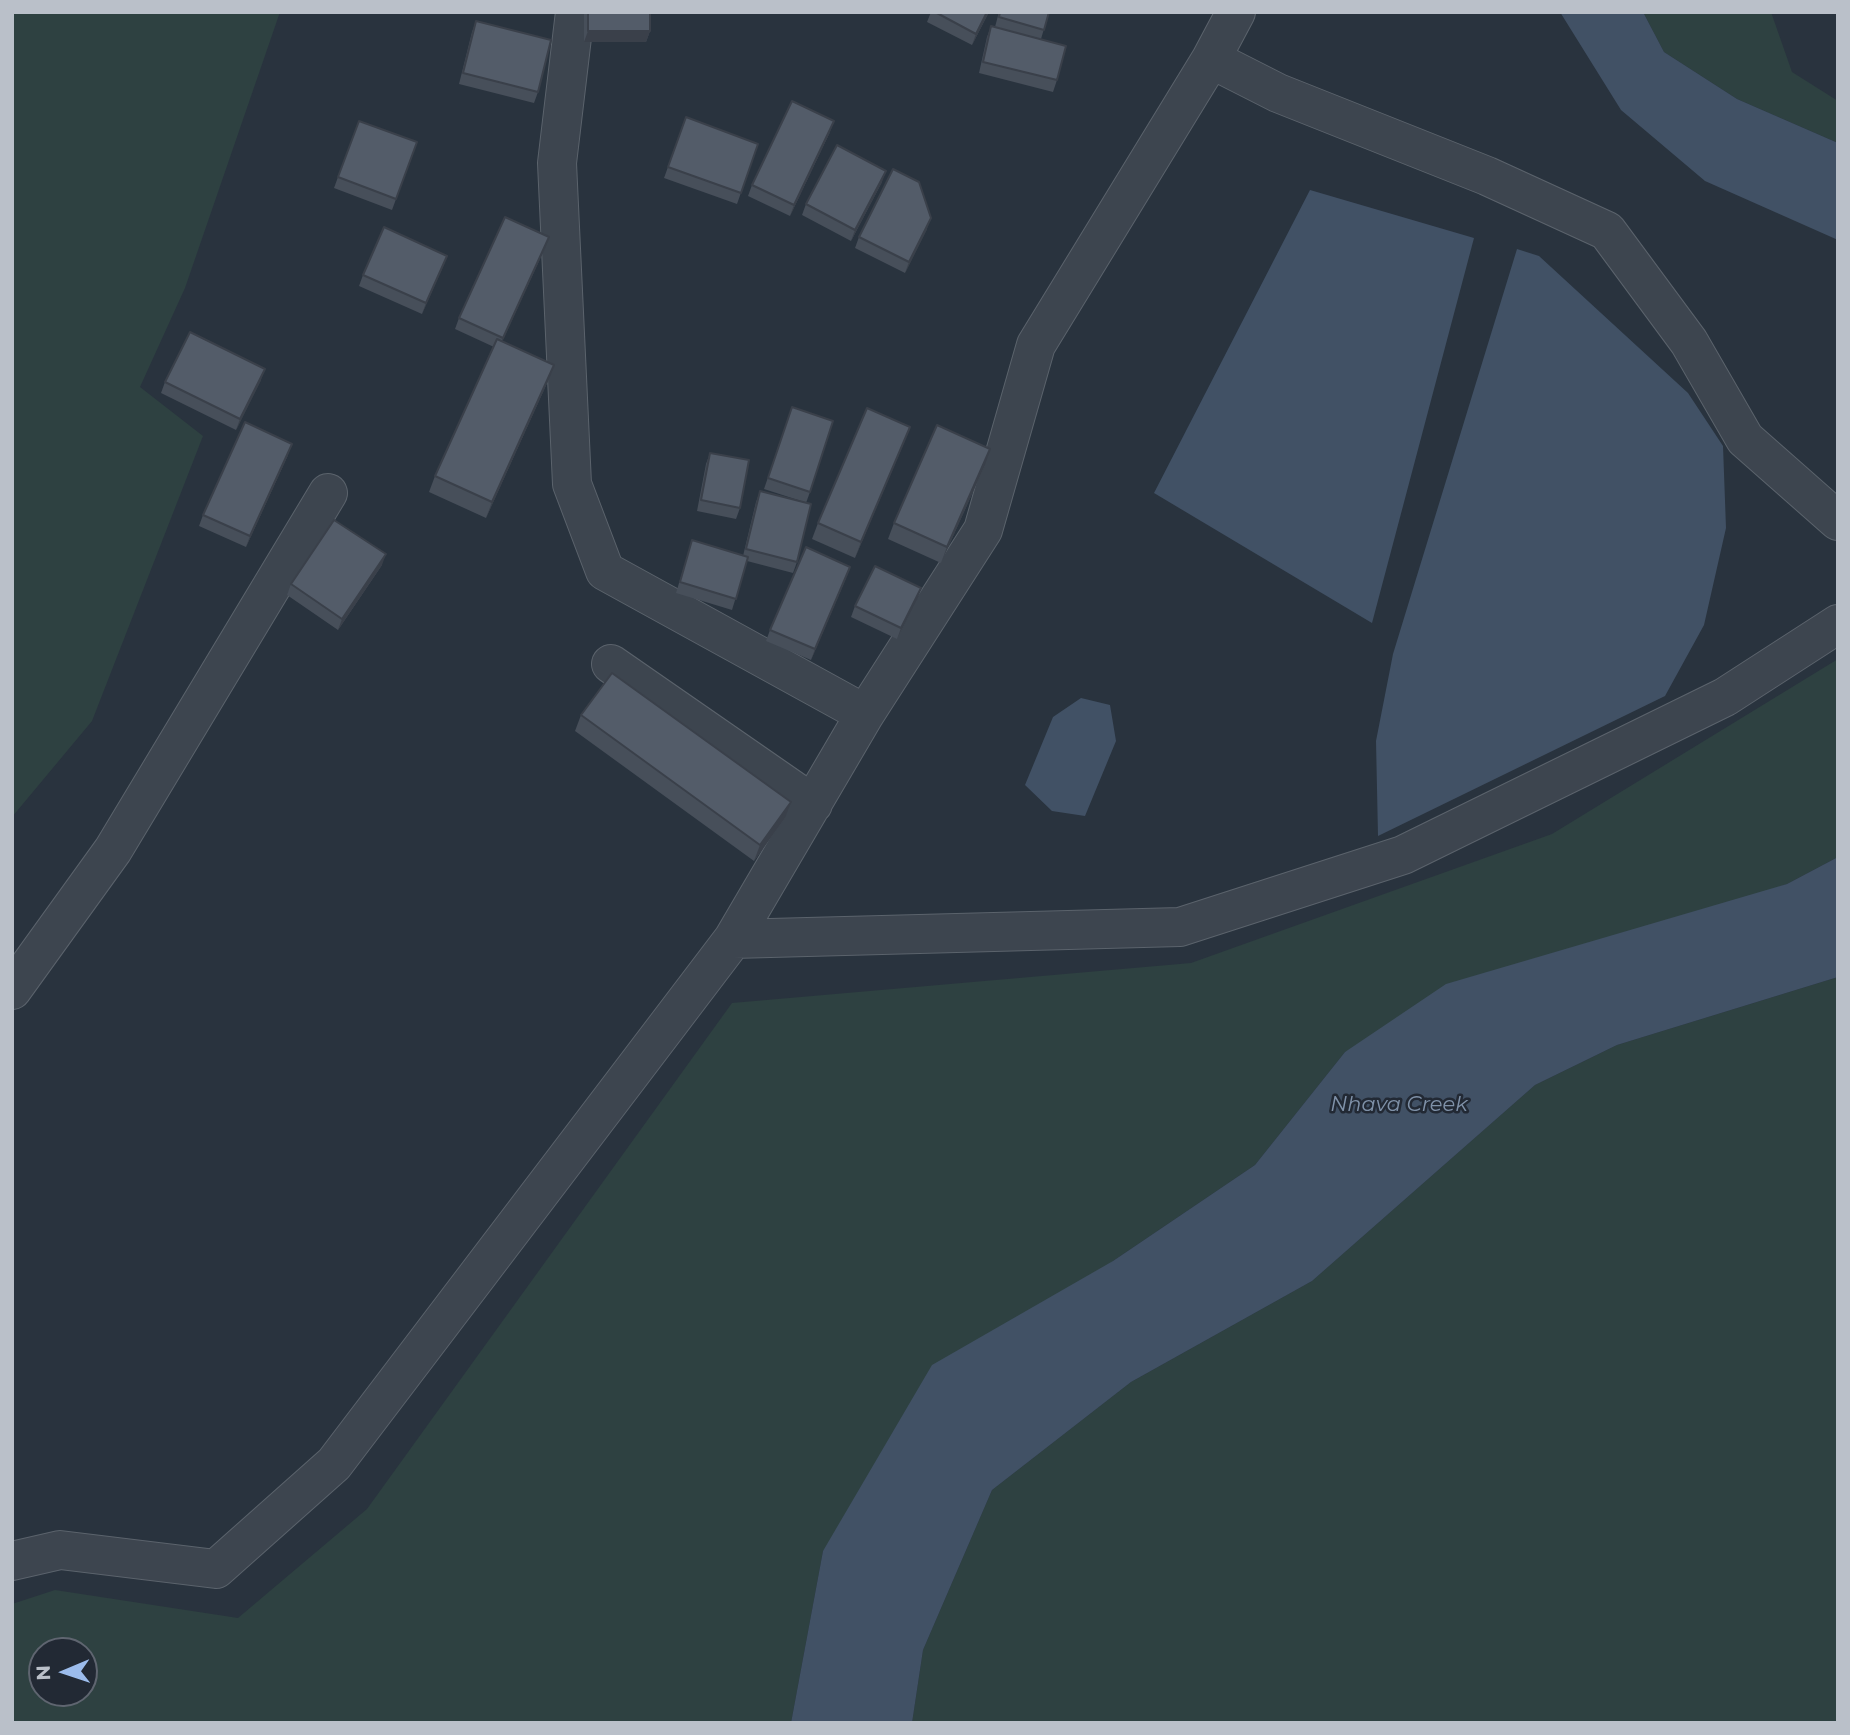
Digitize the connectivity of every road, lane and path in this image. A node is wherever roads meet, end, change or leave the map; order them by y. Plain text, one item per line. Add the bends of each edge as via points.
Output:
1 (575, 12) edge
2 (1236, 12) edge
3 (1212, 59) junction
4 (328, 494) dead end
5 (1838, 521) edge
6 (1838, 624) edge
7 (611, 664) dead end
8 (865, 714) junction
9 (813, 804) junction
10 (733, 939) junction
11 (12, 990) edge
12 (12, 1561) edge

1 - 8 street via 557,163 572,484 605,571
2 - 3 street
3 - 5 street via 1278,93 1487,176 1607,231 1689,342 1745,439
3 - 8 street via 1037,345 983,530
4 - 11 street via 114,850
6 - 10 street via 1725,697 1403,855 1180,927
7 - 9 street
8 - 9 street
9 - 10 street
10 - 12 street via 334,1464 216,1569 60,1550

